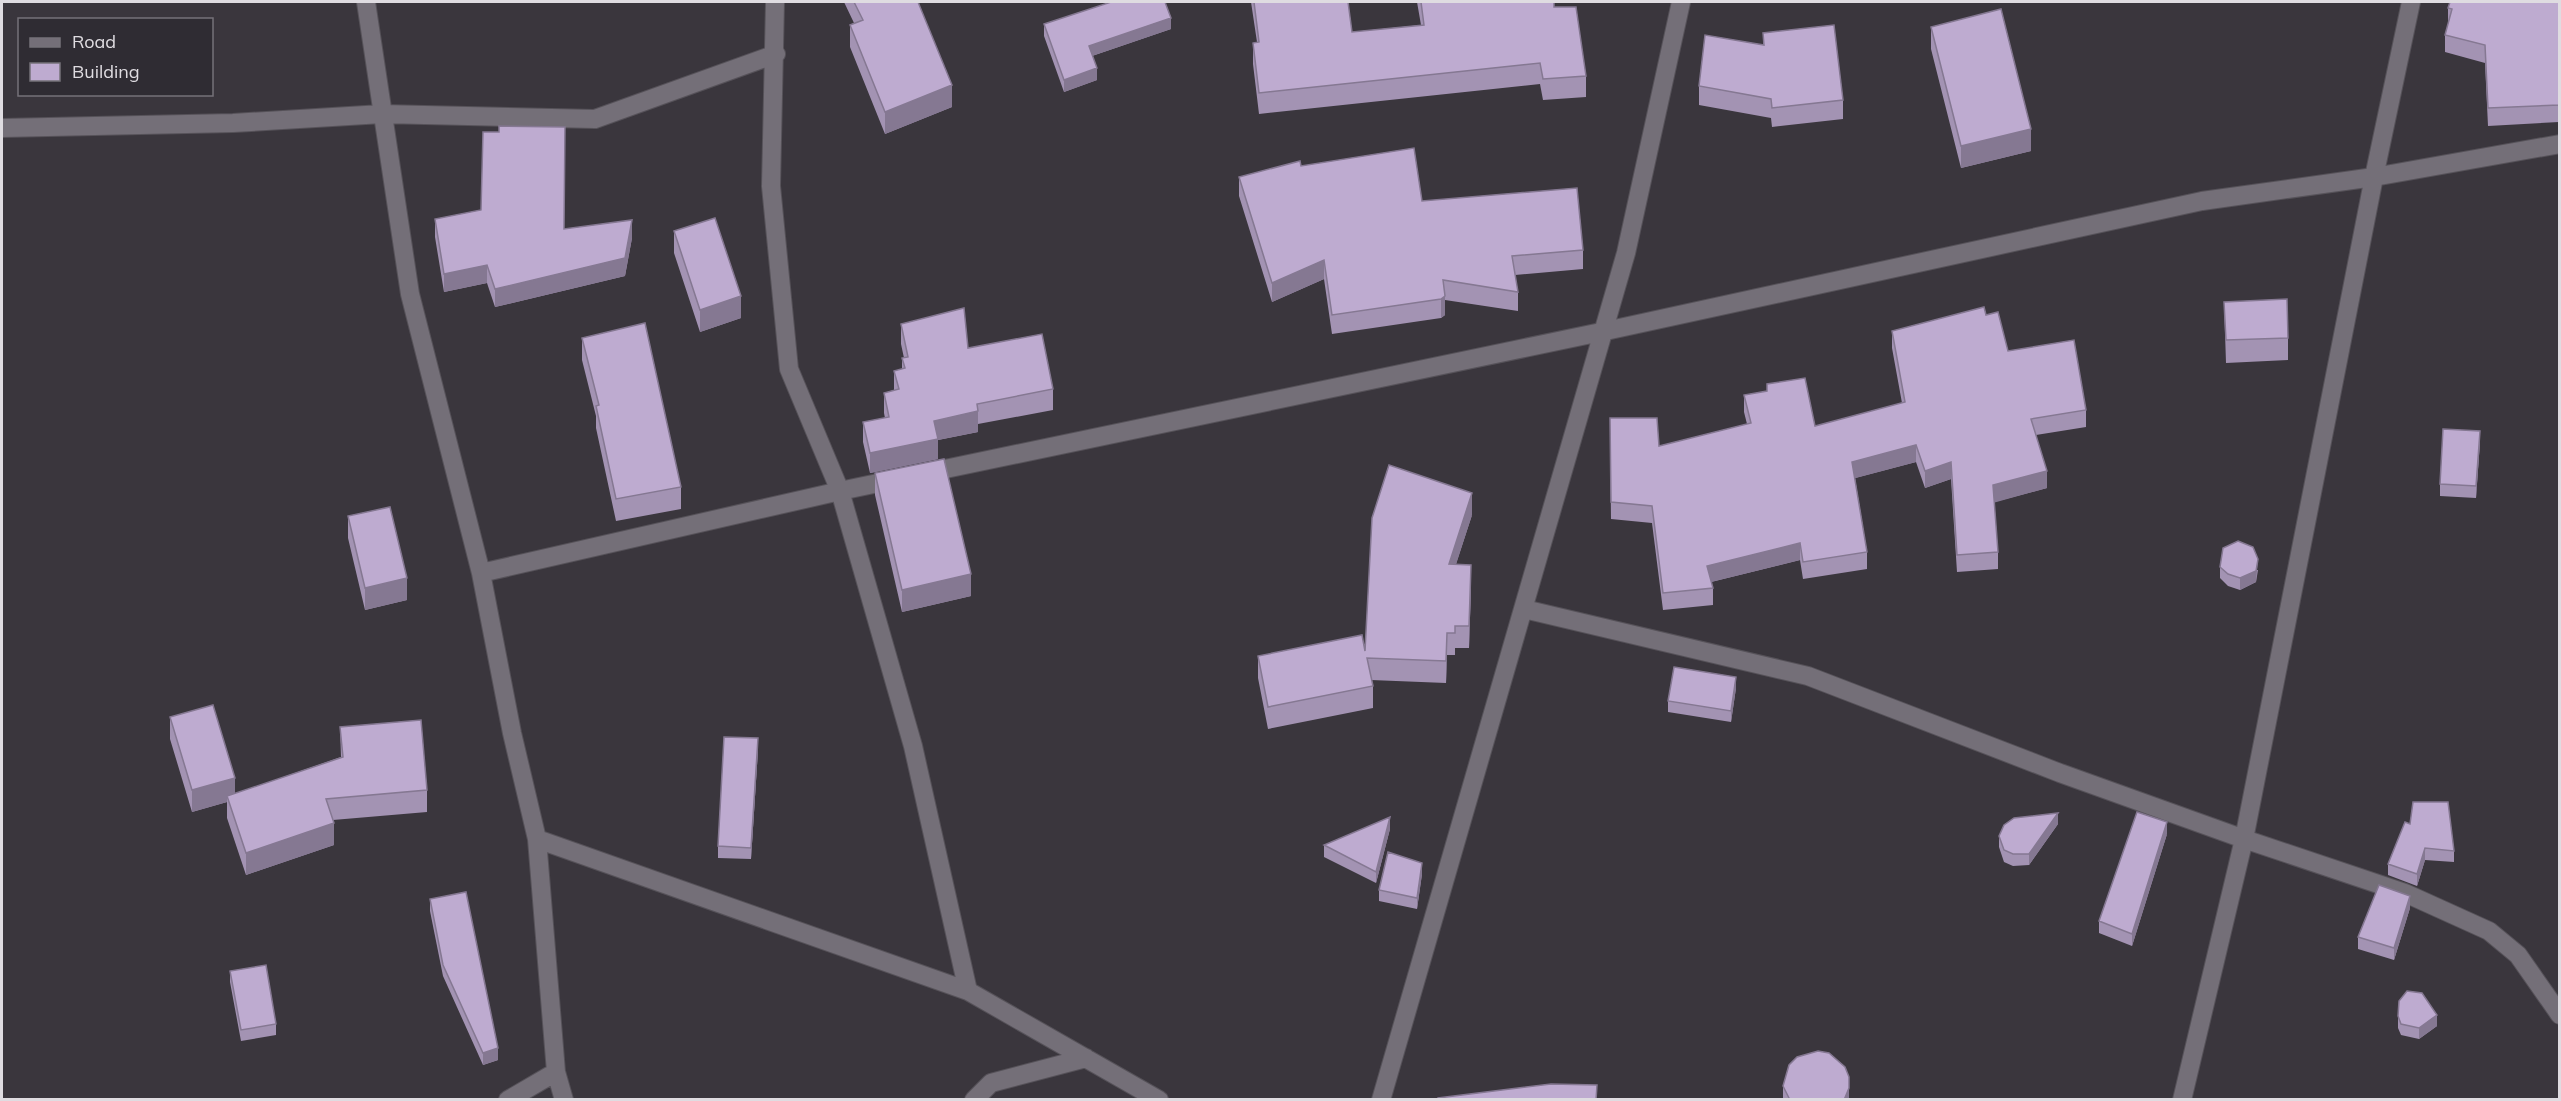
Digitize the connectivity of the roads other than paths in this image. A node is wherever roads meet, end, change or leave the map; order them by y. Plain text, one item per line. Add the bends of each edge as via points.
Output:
1 (366, 2) edge
2 (775, 2) edge
3 (1681, 2) edge
4 (2411, 2) edge
5 (776, 54) junction
6 (382, 114) junction
7 (2, 128) edge
8 (2559, 144) edge
9 (2374, 177) junction
10 (1601, 332) junction
11 (840, 491) junction
12 (482, 573) junction
13 (1524, 609) junction
14 (537, 840) junction
15 (2244, 840) junction
16 (968, 992) junction
17 (2559, 1015) edge
18 (1086, 1058) junction
19 (556, 1072) junction
20 (508, 1100) edge
21 (564, 1100) edge
22 (974, 1100) edge
23 (1159, 1100) edge
24 (1381, 1100) edge
25 (2182, 1100) edge

1 - 6 street
2 - 5 street
3 - 10 street via 1626,253
4 - 9 street
5 - 6 street via 595,119
5 - 11 street via 771,186 789,369
6 - 7 street via 233,123
6 - 12 street via 410,294
8 - 9 street
9 - 10 street via 2202,201
9 - 15 street
10 - 11 street
10 - 13 street
11 - 12 street
11 - 16 street via 913,746
12 - 14 street
13 - 15 street via 1808,676
13 - 24 street
14 - 16 street
14 - 19 street
15 - 17 street via 2405,893 2489,931 2518,955
15 - 25 street
16 - 18 street
18 - 22 street via 991,1083
18 - 23 street
19 - 20 street
19 - 21 street

